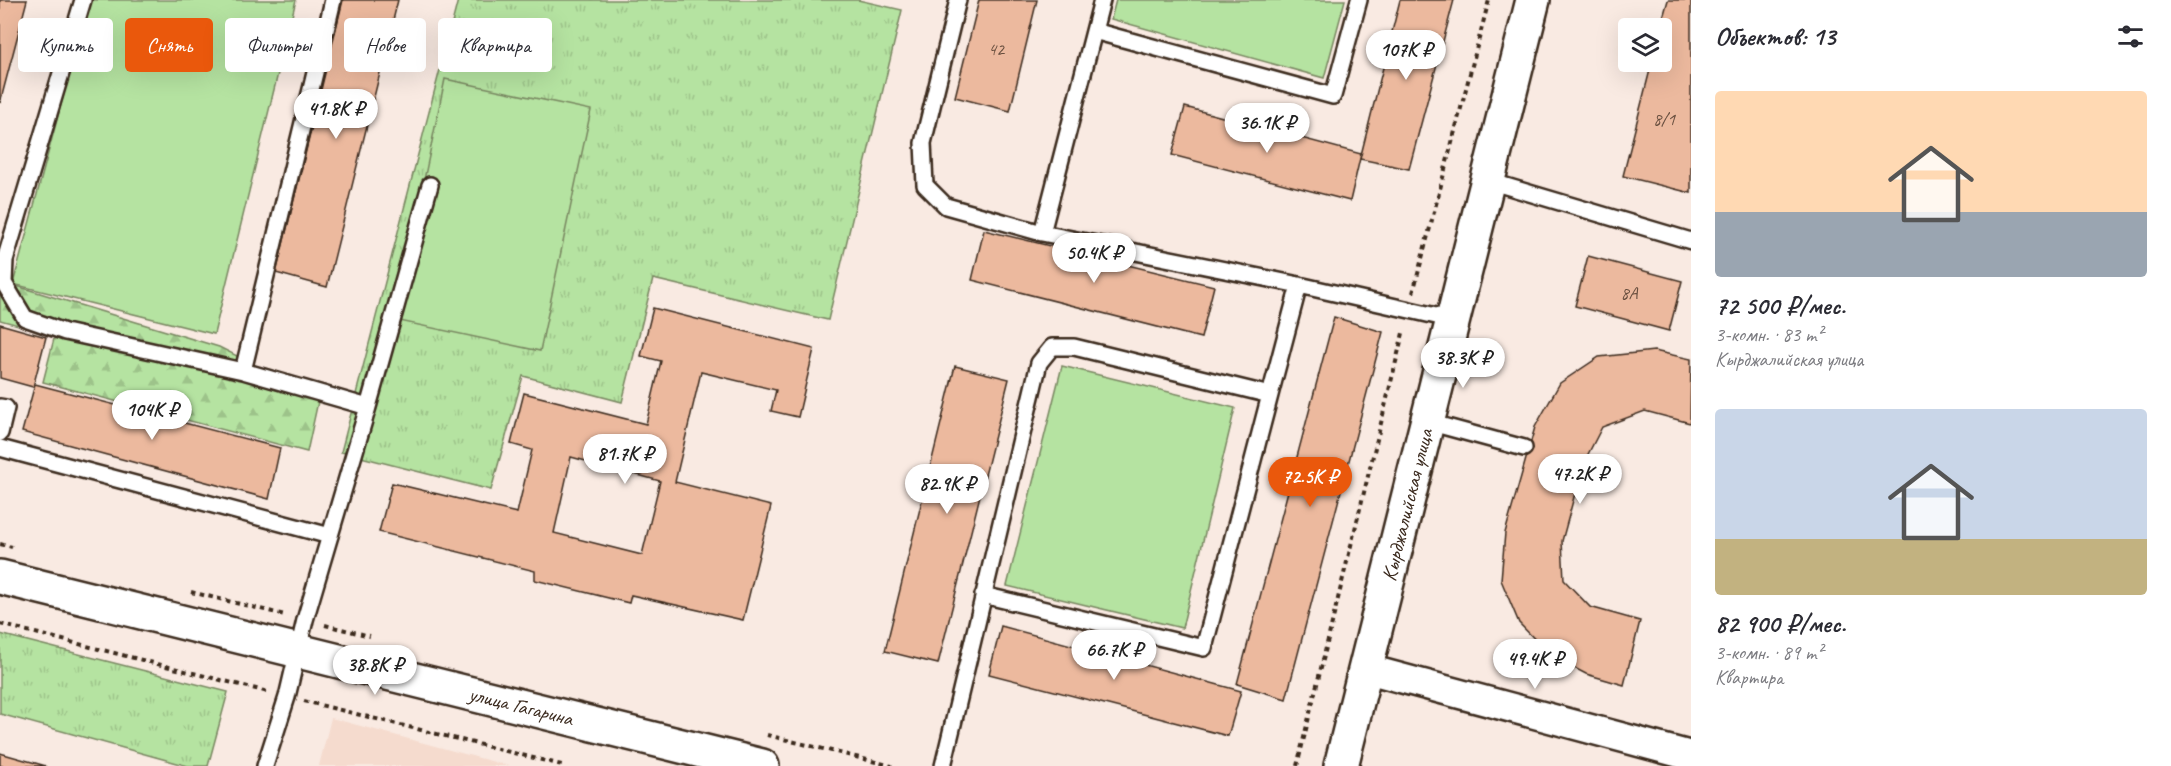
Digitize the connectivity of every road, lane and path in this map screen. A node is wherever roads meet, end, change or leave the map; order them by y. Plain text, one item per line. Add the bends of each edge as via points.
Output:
1 (83, 0) edge
2 (333, 0) edge
3 (958, 0) edge
4 (1102, 0) edge
5 (1359, 0) edge
6 (1489, 0) edge
7 (1533, 0) edge
8 (329, 18) edge
9 (1094, 31) junction
10 (315, 72) edge
11 (1489, 180) junction
12 (430, 185) dead end
13 (1042, 233) junction
14 (1691, 241) edge
15 (1299, 285) junction
16 (1409, 309) junction
17 (1454, 320) junction
18 (243, 371) junction
19 (1270, 395) junction
20 (0, 407) edge
21 (368, 407) junction
22 (1428, 422) junction
23 (0, 433) edge
24 (0, 448) edge
25 (1524, 448) dead end
26 (330, 536) junction
27 (0, 577) edge
28 (983, 595) junction
29 (297, 650) junction
30 (1367, 669) junction
31 (1691, 756) edge
32 (265, 766) edge
33 (762, 766) edge
34 (942, 766) edge
35 (1297, 766) edge
36 (1341, 766) edge

1 - 18 lane via 5,260 4,283 25,318 64,332
2 - 8 lane
3 - 13 lane via 923,143 925,185 946,206
4 - 9 lane
5 - 9 lane via 1333,96
6 - 16 path
7 - 11 street, Кырджалийская улица
9 - 13 lane
10 - 18 lane
11 - 14 lane
11 - 17 street, Кырджалийская улица
12 - 21 lane
13 - 15 lane
15 - 16 lane
15 - 19 lane
16 - 17 lane
16 - 35 path
17 - 22 street, Кырджалийская улица
18 - 21 lane
19 - 28 lane via 1074,347 1052,346 1039,363
19 - 28 lane via 1204,648
20 - 23 lane via 6,408
21 - 26 lane
22 - 25 lane
22 - 30 street, Кырджалийская улица
24 - 26 lane
26 - 29 lane
27 - 29 street, улица Гагарина
28 - 34 lane
29 - 32 lane
29 - 33 street, улица Гагарина
30 - 31 street
30 - 36 street, Кырджалийская улица

